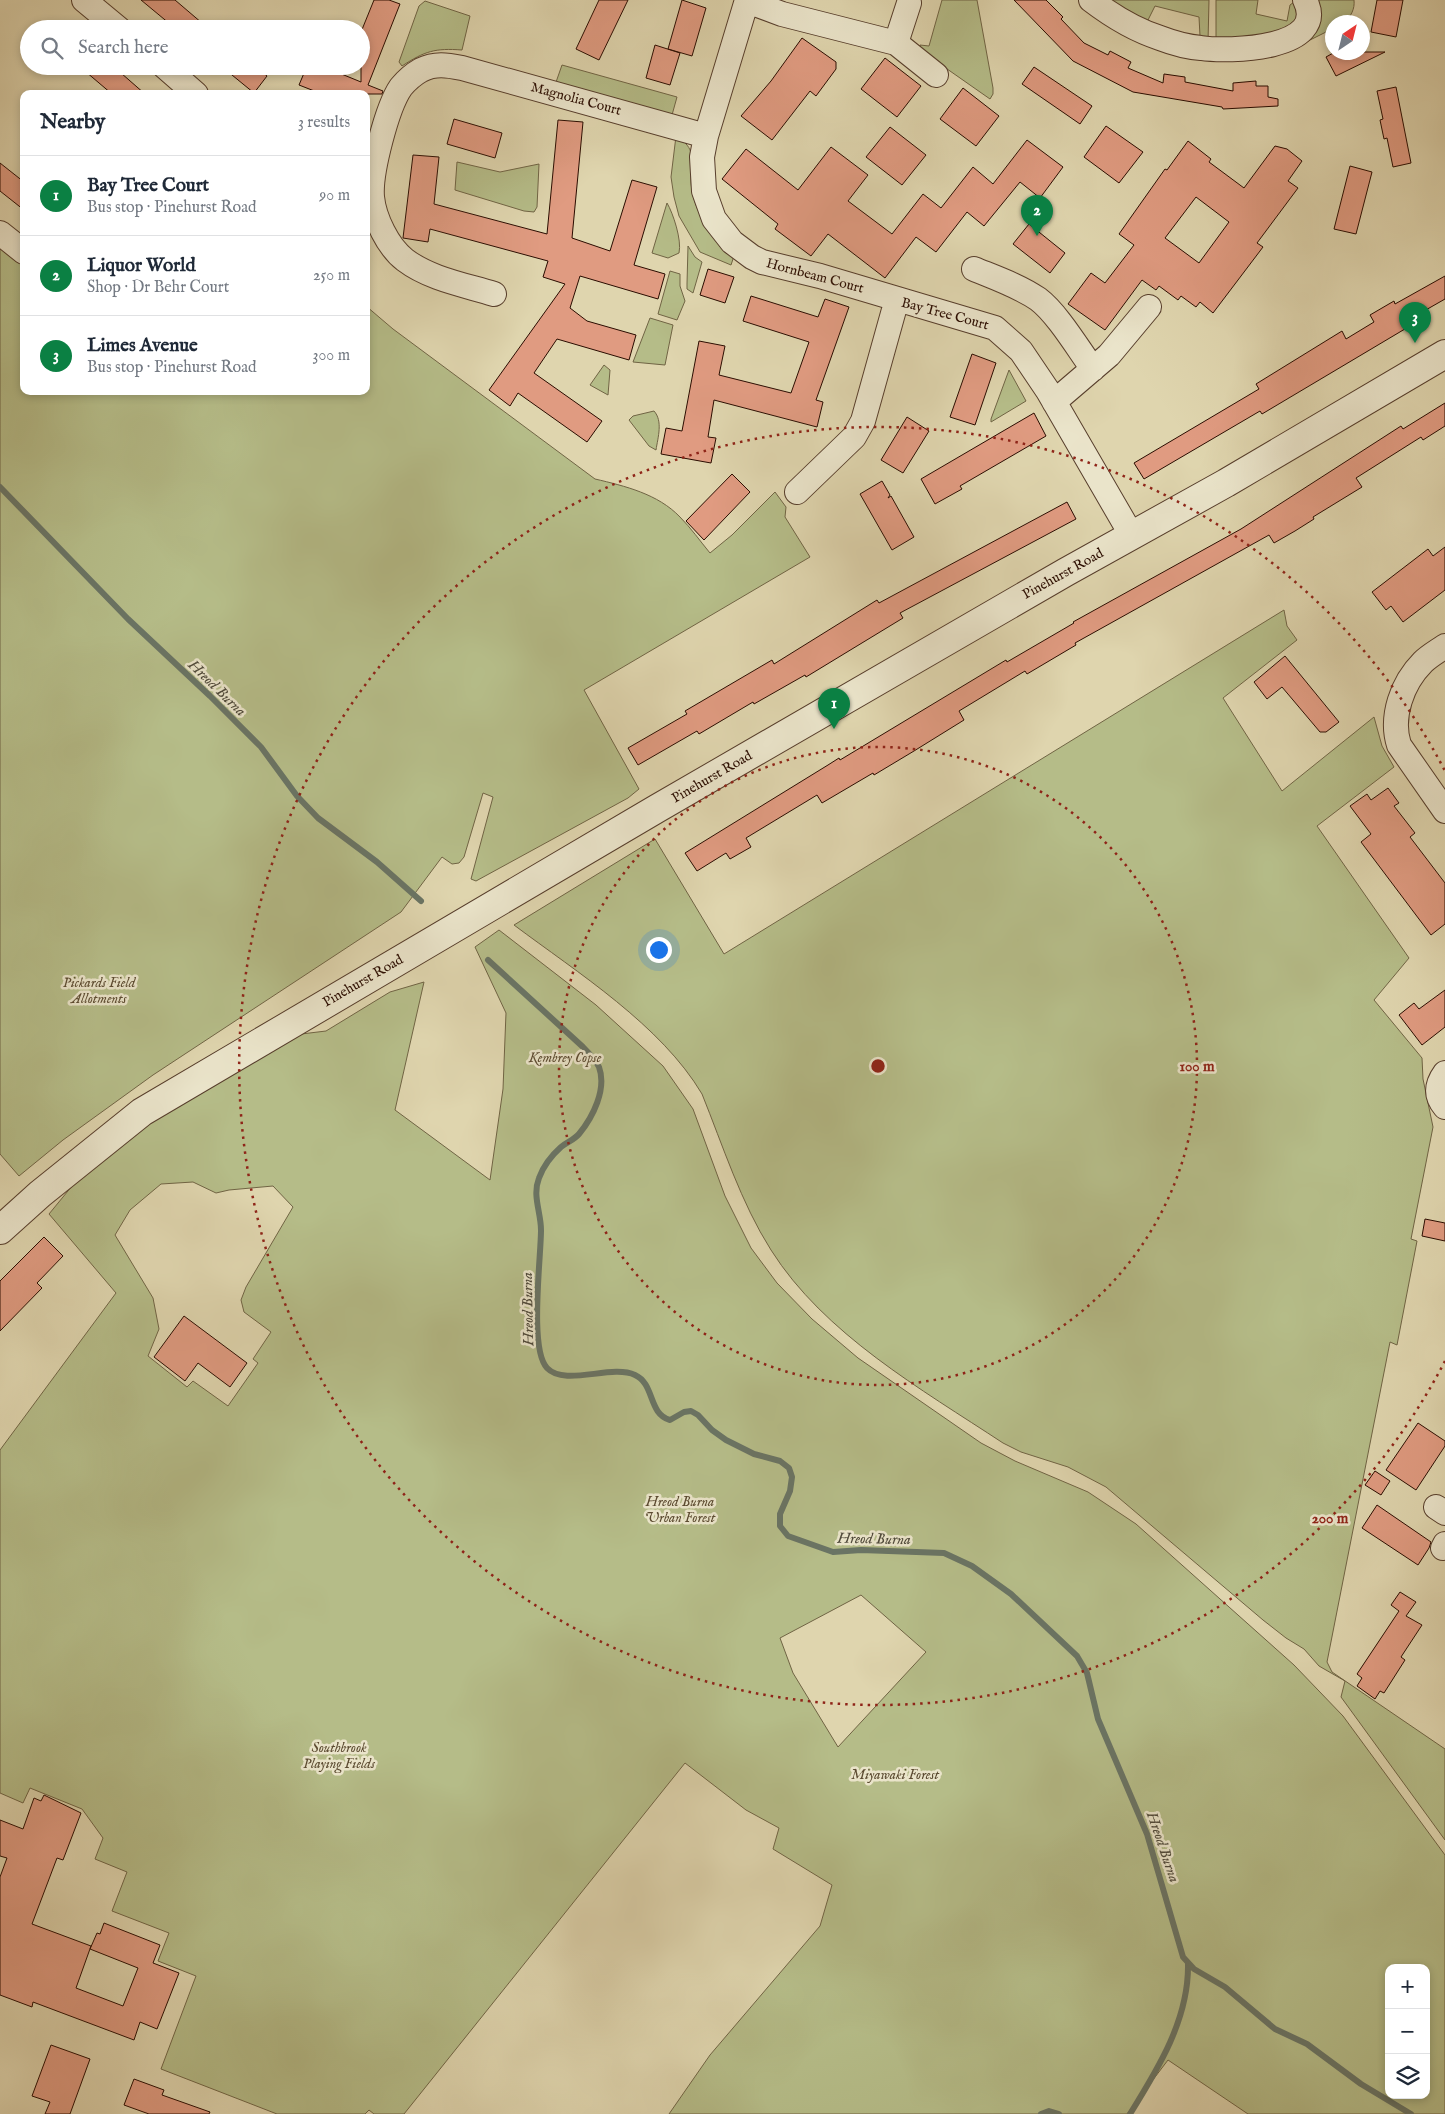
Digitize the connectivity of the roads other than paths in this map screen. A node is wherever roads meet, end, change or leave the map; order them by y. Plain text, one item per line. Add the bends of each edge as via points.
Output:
1 (84, 0) edge
2 (1090, 0) edge
3 (1305, 0) edge
4 (747, 1) edge
5 (909, 3) dead end
6 (108, 20) edge
7 (896, 43) junction
8 (174, 75) edge
9 (936, 75) dead end
10 (191, 90) edge
11 (706, 136) junction
12 (0, 233) edge
13 (20, 249) edge
14 (974, 269) dead end
15 (494, 294) dead end
16 (897, 299) junction
17 (1148, 306) dead end
18 (1445, 354) edge
19 (1093, 369) junction
20 (1054, 402) junction
21 (797, 492) dead end
22 (1132, 536) junction
23 (1445, 646) edge
24 (1445, 811) edge
25 (1445, 1072) edge
26 (1445, 1107) edge
27 (0, 1230) edge

1 - 6 street
2 - 3 street via 1121,21 1161,38 1201,48 1232,49 1265,46 1294,37 1304,27 1309,14
4 - 7 street via 782,14
4 - 11 street, Hornbeam Court
5 - 7 street
7 - 9 street
8 - 10 street
11 - 15 street, Magnolia Court via 445,64 420,71 400,88 375,162 372,198 382,229 405,260 434,275
11 - 16 street, Hornbeam Court via 702,175 708,206 722,232 741,250 762,262
12 - 13 street
14 - 19 street via 1040,300
16 - 20 street, Bay Tree Court via 995,328 1021,351
16 - 21 street, Bay Tree Court via 863,421 845,447
17 - 19 street via 1109,356
18 - 22 street, Pinehurst Road
19 - 20 street
20 - 22 street, Bay Tree Court
22 - 27 street, Pinehurst Road via 658,808 142,1112 69,1169
23 - 24 street via 1424,661 1408,683 1397,708 1395,734 1406,757
25 - 26 street via 1437,1091

